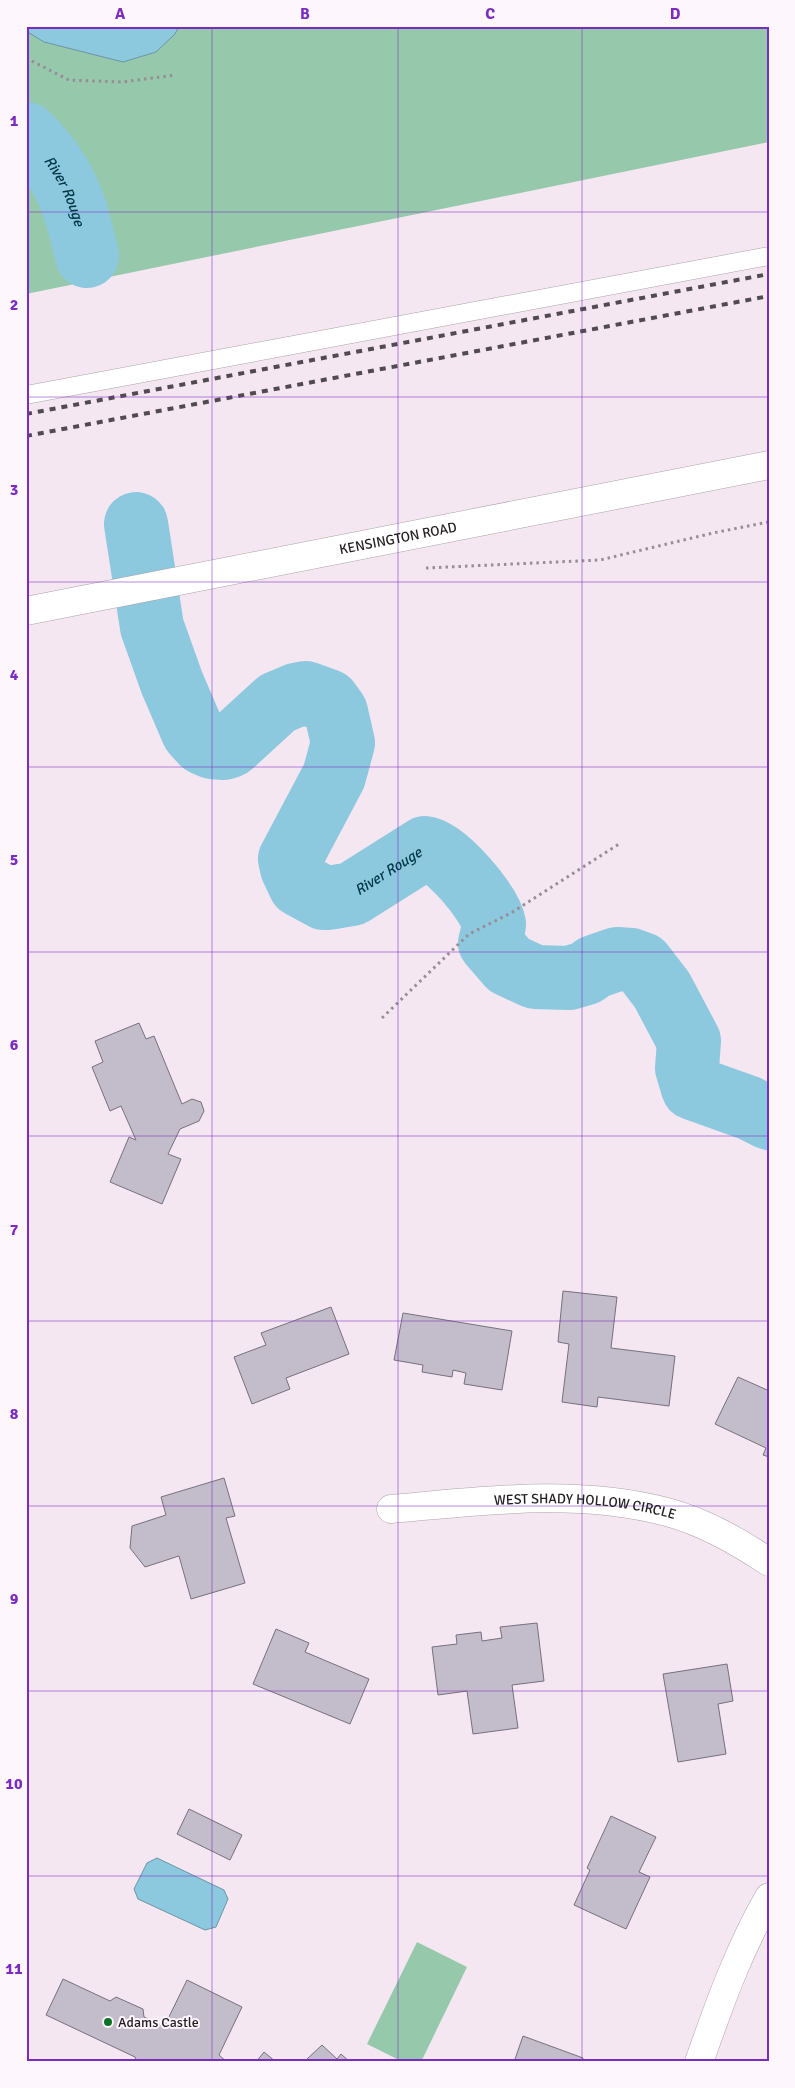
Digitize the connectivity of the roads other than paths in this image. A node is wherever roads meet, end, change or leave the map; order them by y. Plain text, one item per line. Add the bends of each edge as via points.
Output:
1 (769, 256) edge
2 (26, 396) edge
3 (769, 466) edge
4 (26, 611) edge
5 (391, 1509) dead end
6 (769, 1562) edge
7 (769, 1897) edge
8 (699, 2062) edge

1 - 2 lane
3 - 4 street, KENSINGTON ROAD
5 - 6 street, WEST SHADY HOLLOW CIRCLE via 513,1498 626,1503 668,1512 704,1525
7 - 8 street via 729,1978

